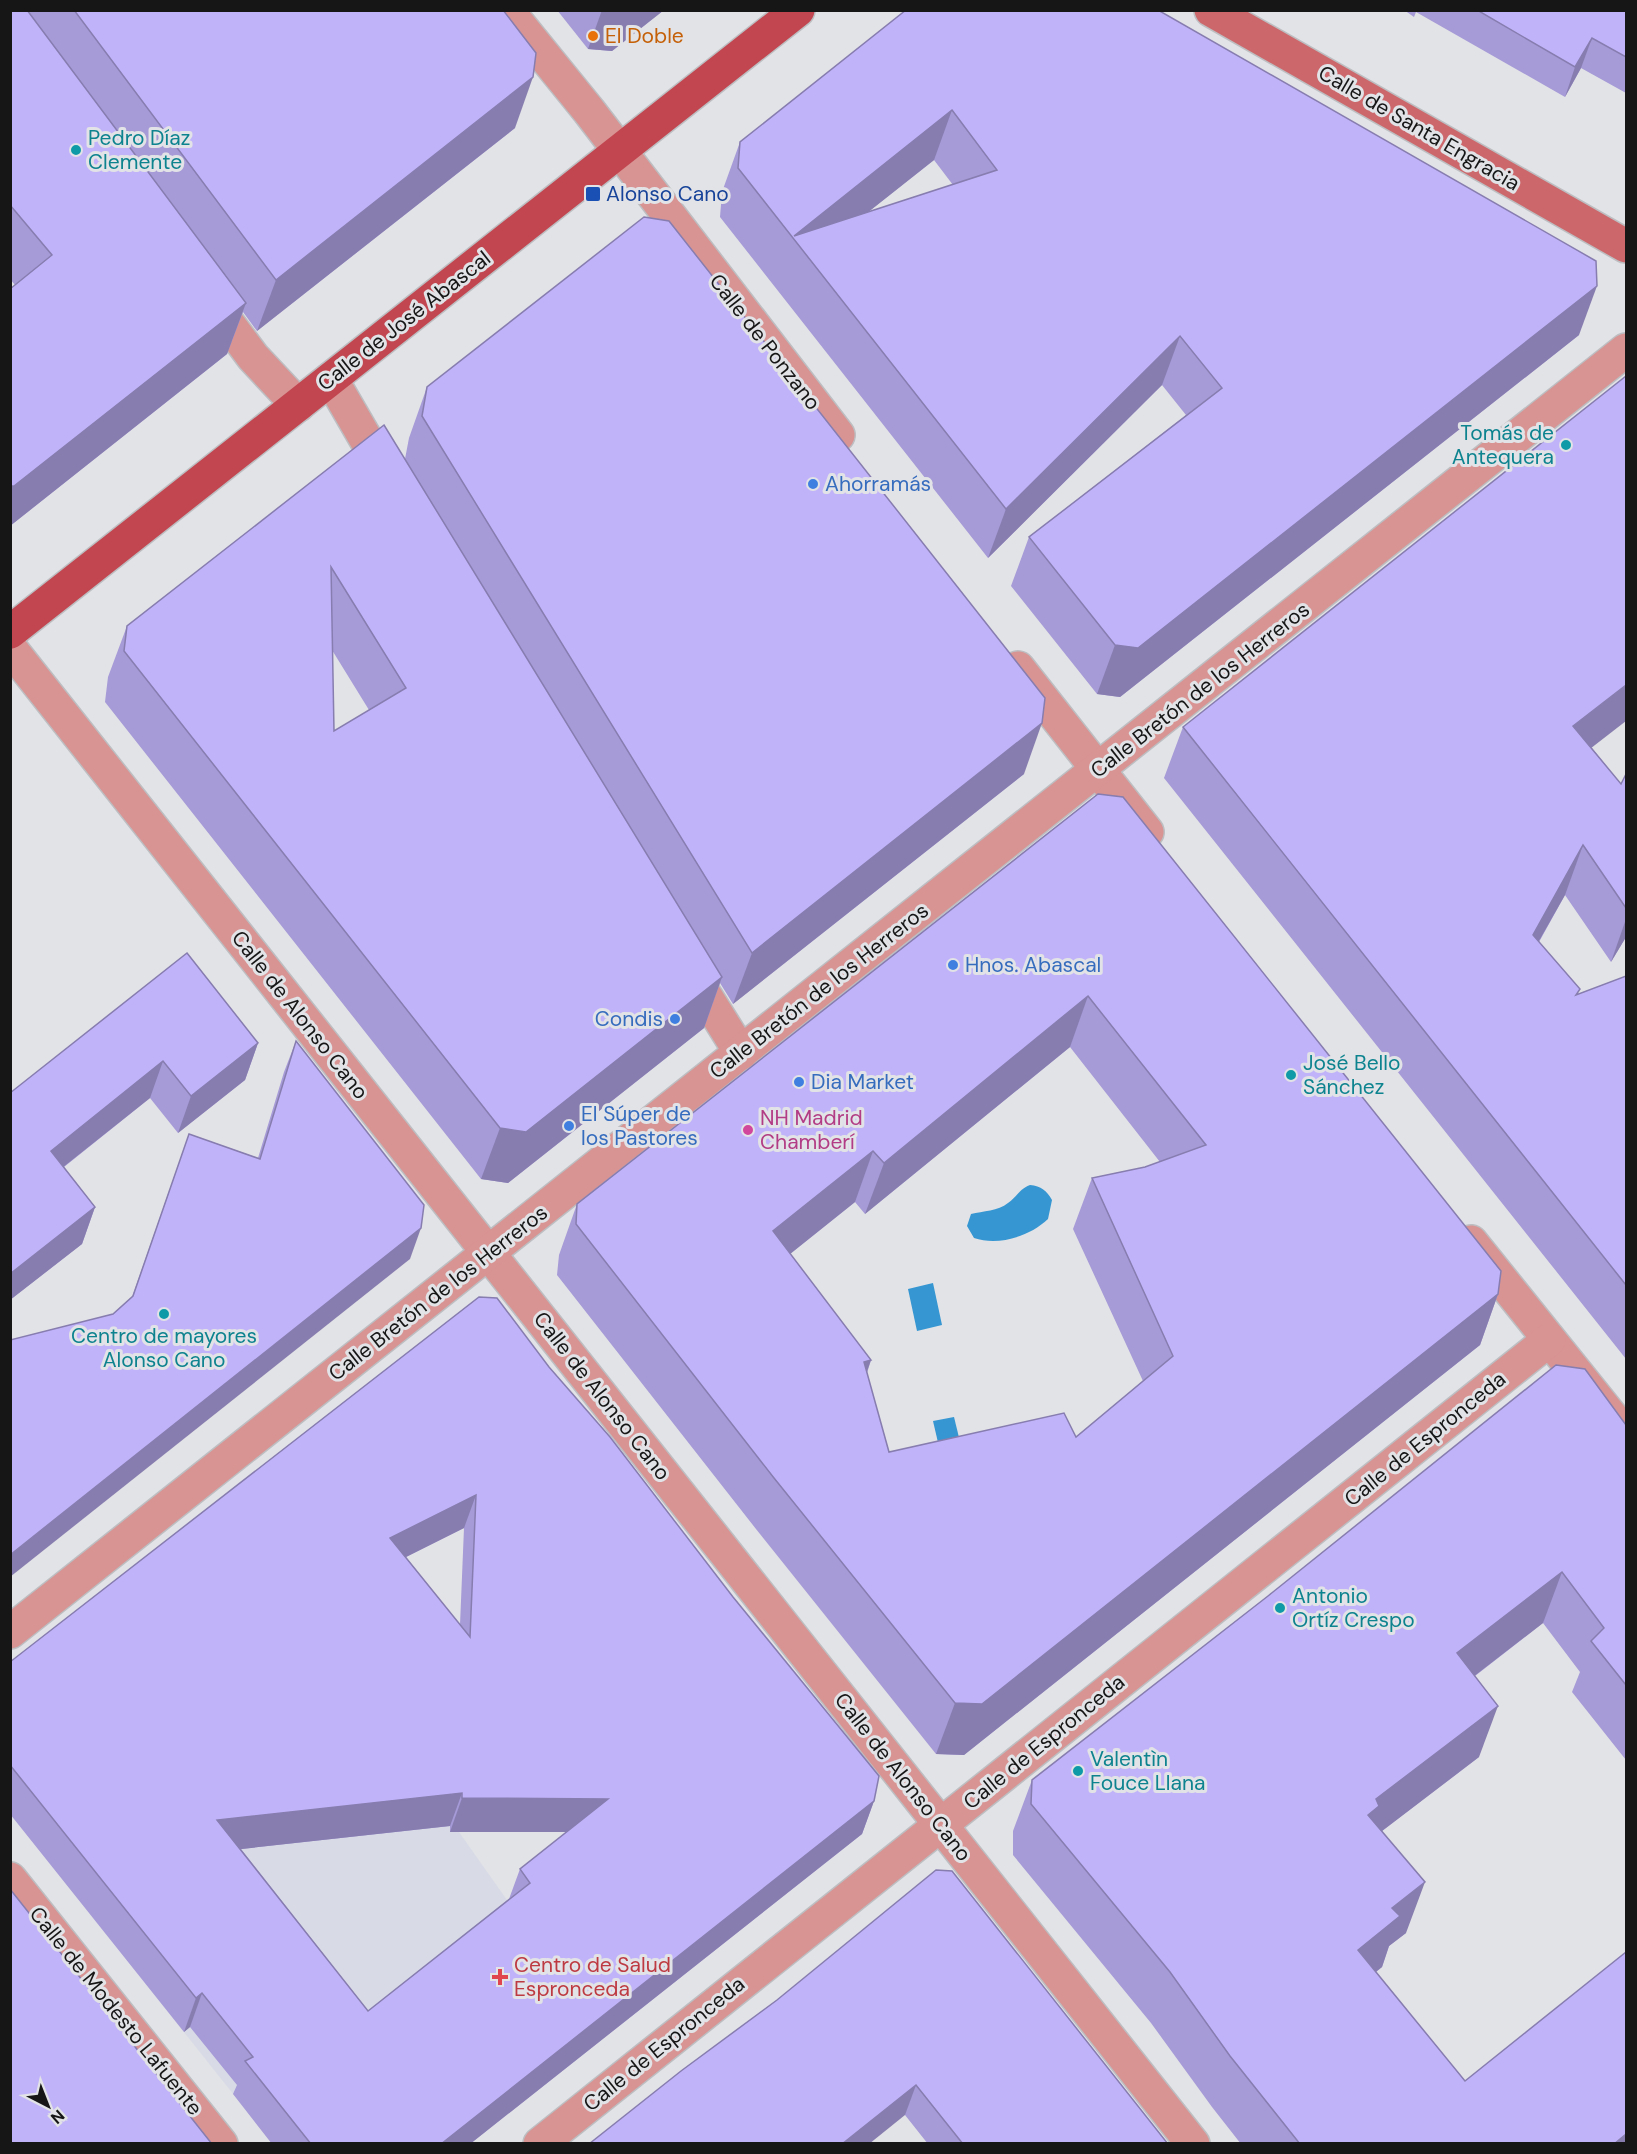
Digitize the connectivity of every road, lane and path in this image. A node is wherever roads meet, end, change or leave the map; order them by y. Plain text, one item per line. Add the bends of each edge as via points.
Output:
1 (507, 10) edge
2 (798, 10) edge
3 (1211, 10) edge
4 (619, 153) junction
5 (1626, 246) edge
6 (189, 271) edge
7 (1626, 350) edge
8 (331, 379) junction
9 (298, 405) junction
10 (856, 459) edge
11 (404, 504) edge
12 (10, 632) edge
13 (1001, 646) edge
14 (10, 648) edge
15 (1097, 771) junction
16 (1168, 858) edge
17 (672, 941) edge
18 (741, 1053) junction
19 (1454, 1220) edge
20 (487, 1254) junction
21 (1549, 1340) junction
22 (1626, 1435) edge
23 (10, 1632) edge
24 (940, 1824) junction
25 (10, 1879) edge
26 (221, 2144) edge
27 (540, 2144) edge
28 (1193, 2144) edge

1 - 4 street, Calle de Ponzano
2 - 4 main road, Calle de José Abascal
3 - 5 main road, Calle de Santa Engracia
4 - 8 main road, Calle de José Abascal
4 - 10 street, Calle de Ponzano
6 - 9 street via 253,357
7 - 15 street, Calle Bretón de los Herreros
8 - 9 main road, Calle de José Abascal
8 - 11 street
9 - 12 main road, Calle de José Abascal
13 - 15 street
14 - 20 street, Calle de Alonso Cano
15 - 16 street
15 - 18 street, Calle Bretón de los Herreros
17 - 18 street
18 - 20 street, Calle Bretón de los Herreros
19 - 21 street
20 - 23 street, Calle Bretón de los Herreros
20 - 24 street, Calle de Alonso Cano
21 - 22 street
21 - 24 street, Calle de Espronceda
24 - 27 street, Calle de Espronceda
24 - 28 street, Calle de Alonso Cano
25 - 26 street, Calle de Modesto Lafuente

